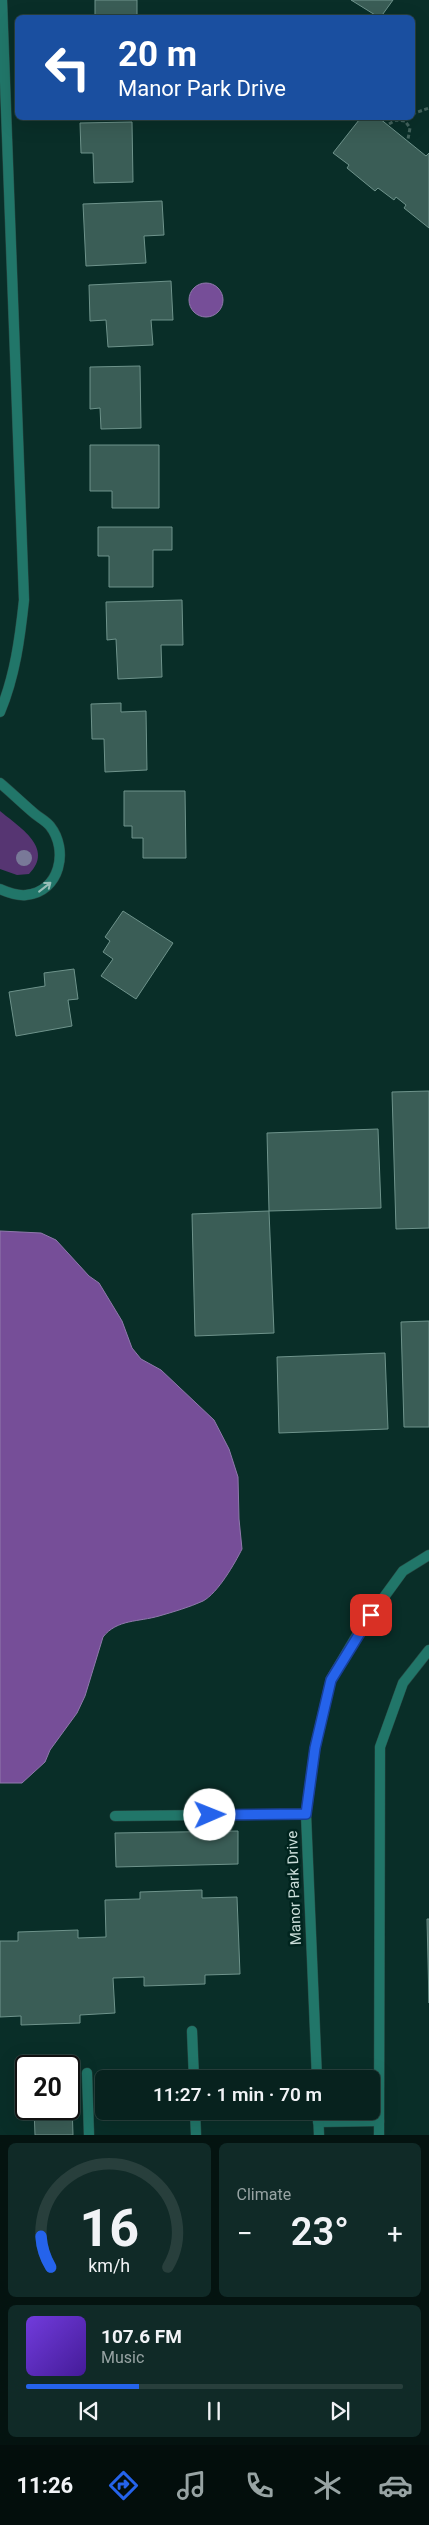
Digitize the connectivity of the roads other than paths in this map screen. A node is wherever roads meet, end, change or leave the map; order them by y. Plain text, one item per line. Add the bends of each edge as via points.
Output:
1 (2, 0) edge
2 (0, 712) edge
3 (0, 783) edge
4 (0, 889) edge
5 (429, 1554) edge
6 (429, 1650) edge
7 (306, 1814) junction
8 (115, 1816) dead end
9 (192, 2032) dead end
10 (194, 2070) edge
11 (317, 2070) edge
12 (88, 2073) dead end
13 (196, 2120) edge
14 (318, 2120) edge
15 (367, 2120) edge
16 (379, 2121) junction
17 (89, 2135) edge
18 (196, 2135) edge
19 (319, 2135) edge
20 (380, 2135) edge

1 - 2 street via 24,600 9,690
4 -> 3 street via 26,896 46,888 55,878 60,851 50,825
5 - 7 street, Manor Park Drive via 403,1571 360,1630 331,1680 315,1748
6 - 16 street via 403,1683 380,1747
7 - 8 street
7 - 11 street, Manor Park Drive
9 - 10 street
12 - 17 street
13 - 18 street
14 - 19 street
15 - 16 street
16 - 20 street

